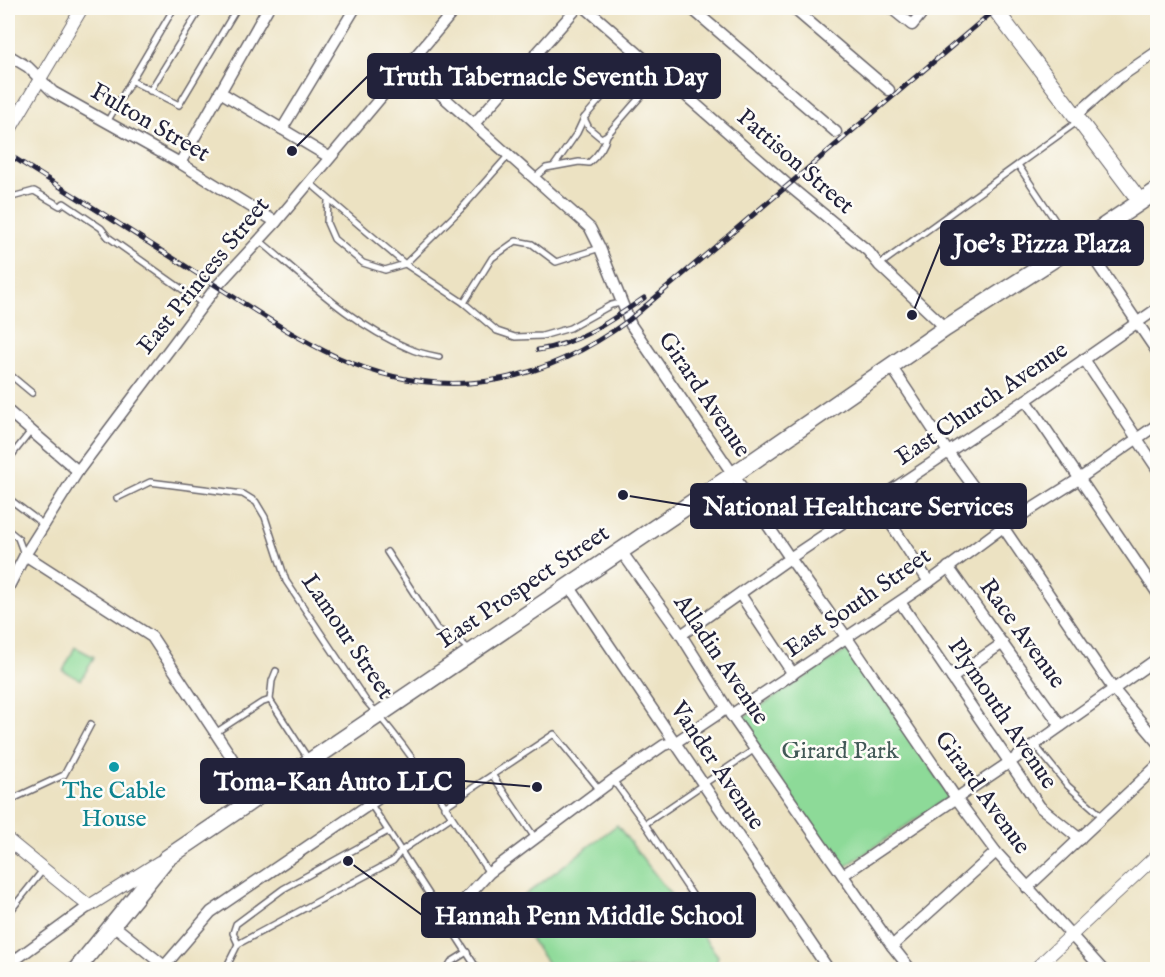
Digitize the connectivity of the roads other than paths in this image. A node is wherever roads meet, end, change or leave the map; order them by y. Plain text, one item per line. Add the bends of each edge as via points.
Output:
1 (82, 8) edge
2 (174, 8) edge
3 (201, 8) edge
4 (237, 8) edge
5 (268, 8) edge
6 (355, 8) edge
7 (456, 8) edge
8 (577, 8) edge
9 (586, 8) edge
10 (691, 8) edge
11 (793, 8) edge
12 (891, 8) edge
13 (926, 8) edge
14 (994, 8) edge
15 (1158, 51) edge
16 (639, 54) junction
17 (8, 55) edge
18 (409, 66) junction
19 (661, 73) junction
20 (40, 79) junction
21 (132, 81) junction
22 (889, 90) dead end
23 (150, 91) junction
24 (220, 92) junction
25 (584, 118) junction
26 (1077, 118) junction
27 (107, 122) junction
28 (474, 124) junction
29 (282, 129) junction
30 (836, 132) dead end
31 (8, 133) edge
32 (607, 135) junction
33 (509, 155) junction
34 (329, 157) junction
35 (180, 163) junction
36 (1017, 165) junction
37 (554, 166) junction
38 (534, 178) junction
39 (309, 182) junction
40 (1158, 190) edge
41 (10, 195) edge
42 (328, 200) junction
43 (1140, 201) junction
44 (8, 203) edge
45 (276, 222) junction
46 (259, 240) junction
47 (1078, 244) junction
48 (600, 248) junction
49 (405, 264) junction
50 (879, 265) junction
51 (464, 303) junction
52 (622, 303) junction
53 (202, 304) junction
54 (1158, 308) edge
55 (1137, 322) junction
56 (946, 328) junction
57 (1158, 353) edge
58 (439, 357) dead end
59 (1084, 359) junction
60 (891, 366) junction
61 (8, 373) edge
62 (32, 393) dead end
63 (1026, 400) junction
64 (8, 411) edge
65 (1158, 424) edge
66 (31, 431) junction
67 (1136, 439) junction
68 (948, 452) junction
69 (8, 460) edge
70 (1158, 470) edge
71 (78, 471) junction
72 (733, 475) junction
73 (1079, 479) junction
74 (8, 498) edge
75 (117, 498) dead end
76 (876, 501) junction
77 (44, 525) junction
78 (1003, 527) junction
79 (8, 530) edge
80 (621, 551) junction
81 (387, 552) dead end
82 (25, 555) junction
83 (790, 558) junction
84 (948, 567) junction
85 (929, 582) junction
86 (569, 586) junction
87 (8, 588) edge
88 (740, 594) junction
89 (1158, 594) edge
90 (900, 602) junction
91 (681, 635) junction
92 (847, 638) junction
93 (1003, 643) junction
94 (471, 652) junction
95 (1158, 658) edge
96 (276, 671) dead end
97 (793, 674) junction
98 (952, 678) junction
99 (1114, 690) junction
100 (270, 700) junction
101 (729, 711) junction
102 (379, 715) junction
103 (91, 724) dead end
104 (1061, 726) junction
105 (215, 732) junction
106 (675, 742) junction
107 (1158, 742) edge
108 (1035, 745) junction
109 (755, 749) junction
110 (310, 761) junction
111 (1010, 762) junction
112 (1158, 765) edge
113 (420, 770) junction
114 (493, 776) junction
115 (613, 780) junction
116 (704, 783) junction
117 (600, 790) junction
118 (257, 796) junction
119 (956, 798) junction
120 (8, 801) edge
121 (370, 804) junction
122 (444, 807) junction
123 (451, 817) junction
124 (1103, 817) junction
125 (645, 824) junction
126 (388, 831) junction
127 (1080, 838) junction
128 (8, 840) edge
129 (536, 840) junction
130 (401, 851) junction
131 (996, 852) junction
132 (1158, 854) edge
133 (167, 858) junction
134 (43, 870) junction
135 (489, 873) junction
136 (843, 875) junction
137 (1027, 888) junction
138 (89, 906) junction
139 (8, 914) edge
140 (705, 914) dead end
141 (446, 920) junction
142 (112, 924) junction
143 (1071, 934) junction
144 (238, 944) junction
145 (892, 946) junction
146 (467, 952) junction
147 (8, 964) edge
148 (164, 968) edge
149 (76, 969) edge
150 (225, 969) edge
151 (446, 969) edge
152 (478, 969) edge
153 (829, 969) edge
154 (911, 969) edge
155 (1034, 969) edge
156 (1102, 969) edge

1 - 20 street
2 - 21 lane
3 - 23 lane
4 - 23 lane via 179,105
5 - 24 street
6 - 29 street
7 - 18 street, East Princess Street
8 - 28 street
9 - 16 street, Pattison Street
10 - 30 street
11 - 22 street
12 - 13 street via 912,25
14 - 26 main road
15 - 26 street via 1118,79
16 - 19 street, Pattison Street
16 - 25 lane
17 - 20 street, Fulton Street
18 - 28 street, Girard Avenue
18 - 34 street, East Princess Street
19 - 32 lane
19 - 50 street, Pattison Street via 868,251
20 - 27 street, Fulton Street via 53,92
20 - 31 street
21 - 23 lane
21 - 27 lane
24 - 29 street
24 - 35 street
25 - 32 lane via 601,138
25 - 37 lane
26 - 36 lane
26 - 43 main road
27 - 35 street, Fulton Street
28 - 33 street, Girard Avenue
29 - 34 street
32 - 37 lane via 589,163
33 - 38 street, Girard Avenue
33 - 49 lane
34 - 39 street, East Princess Street
35 - 45 street, Fulton Street
36 - 47 lane
36 - 50 lane
37 - 38 lane
38 - 48 street, Girard Avenue via 590,228
39 - 42 lane
39 - 45 street, East Princess Street
40 - 43 main road, East Prospect Street
41 - 44 lane
41 - 53 lane via 34,191 60,206 64,202
42 - 49 lane
42 - 49 lane via 327,223 333,238 363,263 385,270
43 - 47 main road, East Prospect Street
45 - 46 street, East Princess Street
46 - 53 street, East Princess Street
46 - 58 lane via 374,331 409,349
47 - 55 street
47 - 56 main road, East Prospect Street
48 - 51 lane via 556,262 532,244 516,241 492,258
48 - 52 street, Girard Avenue
49 - 51 lane
50 - 56 street, Pattison Street
51 - 52 lane via 497,331 515,337 542,336
52 - 72 street, Girard Avenue via 631,325
53 - 71 street, East Princess Street
54 - 55 street, East Church Avenue
55 - 57 street
55 - 59 street, East Church Avenue
56 - 60 main road, East Prospect Street
59 - 63 street, East Church Avenue
59 - 67 street
60 - 68 street
60 - 72 main road, East Prospect Street
61 - 62 lane
63 - 68 street, East Church Avenue
63 - 73 street
64 - 66 street
65 - 67 street, East South Street
66 - 69 lane
66 - 71 street
67 - 70 street
67 - 73 street, East South Street
68 - 76 street, East Church Avenue
68 - 78 street
71 - 77 street, East Princess Street
72 - 80 main road, East Prospect Street
72 - 83 street, Girard Avenue
73 - 78 street, East South Street
73 - 89 street
74 - 77 lane
75 - 102 lane, Lamour Street via 150,482 243,494 256,502 272,535 286,581
76 - 83 street, East Church Avenue
76 - 85 street
77 - 82 street, East Princess Street
78 - 84 street, East South Street
78 - 99 street
79 - 82 lane via 18,538
80 - 86 main road, East Prospect Street
80 - 91 street, Alladin Avenue
81 - 94 lane via 437,629 456,638
82 - 87 street, East Princess Street
82 - 105 street via 152,638
83 - 88 street, East Church Avenue
83 - 92 street, Girard Avenue
84 - 85 street, East South Street
84 - 93 street, Race Avenue
85 - 90 street, East South Street
86 - 94 main road, East Prospect Street
86 - 106 street, Vander Avenue
88 - 91 street, East Church Avenue
88 - 97 street
90 - 92 street, East South Street
90 - 98 street, Plymouth Avenue
91 - 101 street, Alladin Avenue
92 - 97 street, East South Street
92 - 119 street, Girard Avenue
93 - 98 street
93 - 104 street, Race Avenue
94 - 102 main road, East Prospect Street
95 - 99 street
96 - 100 lane
97 - 101 street, East South Street
98 - 111 street, Plymouth Avenue
99 - 104 street
99 - 107 street
100 - 105 lane
100 - 110 lane
101 - 106 street, East South Street
101 - 109 street, Alladin Avenue
102 - 110 main road, East Prospect Street
102 - 113 lane, Lamour Street
103 - 120 lane via 64,775
104 - 108 street
105 - 118 street
106 - 115 street, East South Street via 664,745
106 - 116 street, Vander Avenue
108 - 111 street
108 - 124 lane via 1068,786
109 - 116 lane
109 - 136 street, Alladin Avenue
110 - 118 main road, East Prospect Street
111 - 119 street
111 - 127 street, Plymouth Avenue via 1040,807
112 - 124 street
113 - 121 street
113 - 122 lane, Lamour Street
114 - 117 lane via 554,734
114 - 122 lane
114 - 129 lane
115 - 117 street, East South Street
115 - 125 lane
116 - 125 lane
116 - 153 street, Vander Avenue
117 - 129 street, East South Street
118 - 133 main road, East Prospect Street
119 - 131 street, Girard Avenue
119 - 136 street
121 - 126 lane
121 - 148 street via 211,912
122 - 123 lane, Lamour Street
123 - 130 lane
123 - 135 lane, Lamour Street
124 - 127 street
125 - 140 lane
126 - 130 lane
126 - 144 lane via 283,889 236,924 233,933
127 - 137 street
128 - 134 street
129 - 135 street, East South Street
130 - 141 lane
130 - 144 lane via 393,861
131 - 137 street, Girard Avenue
131 - 145 street
132 - 143 street
133 - 138 street, East Prospect Street
133 - 142 main road
134 - 138 street
134 - 139 lane
135 - 141 street, East South Street
136 - 145 street, Alladin Avenue
137 - 143 street, Girard Avenue
138 - 147 street, East Prospect Street
141 - 146 lane
142 - 148 street
142 - 149 main road
143 - 155 street
143 - 156 street, Girard Avenue
144 - 150 lane
145 - 154 street, Alladin Avenue
146 - 151 lane
146 - 152 lane

